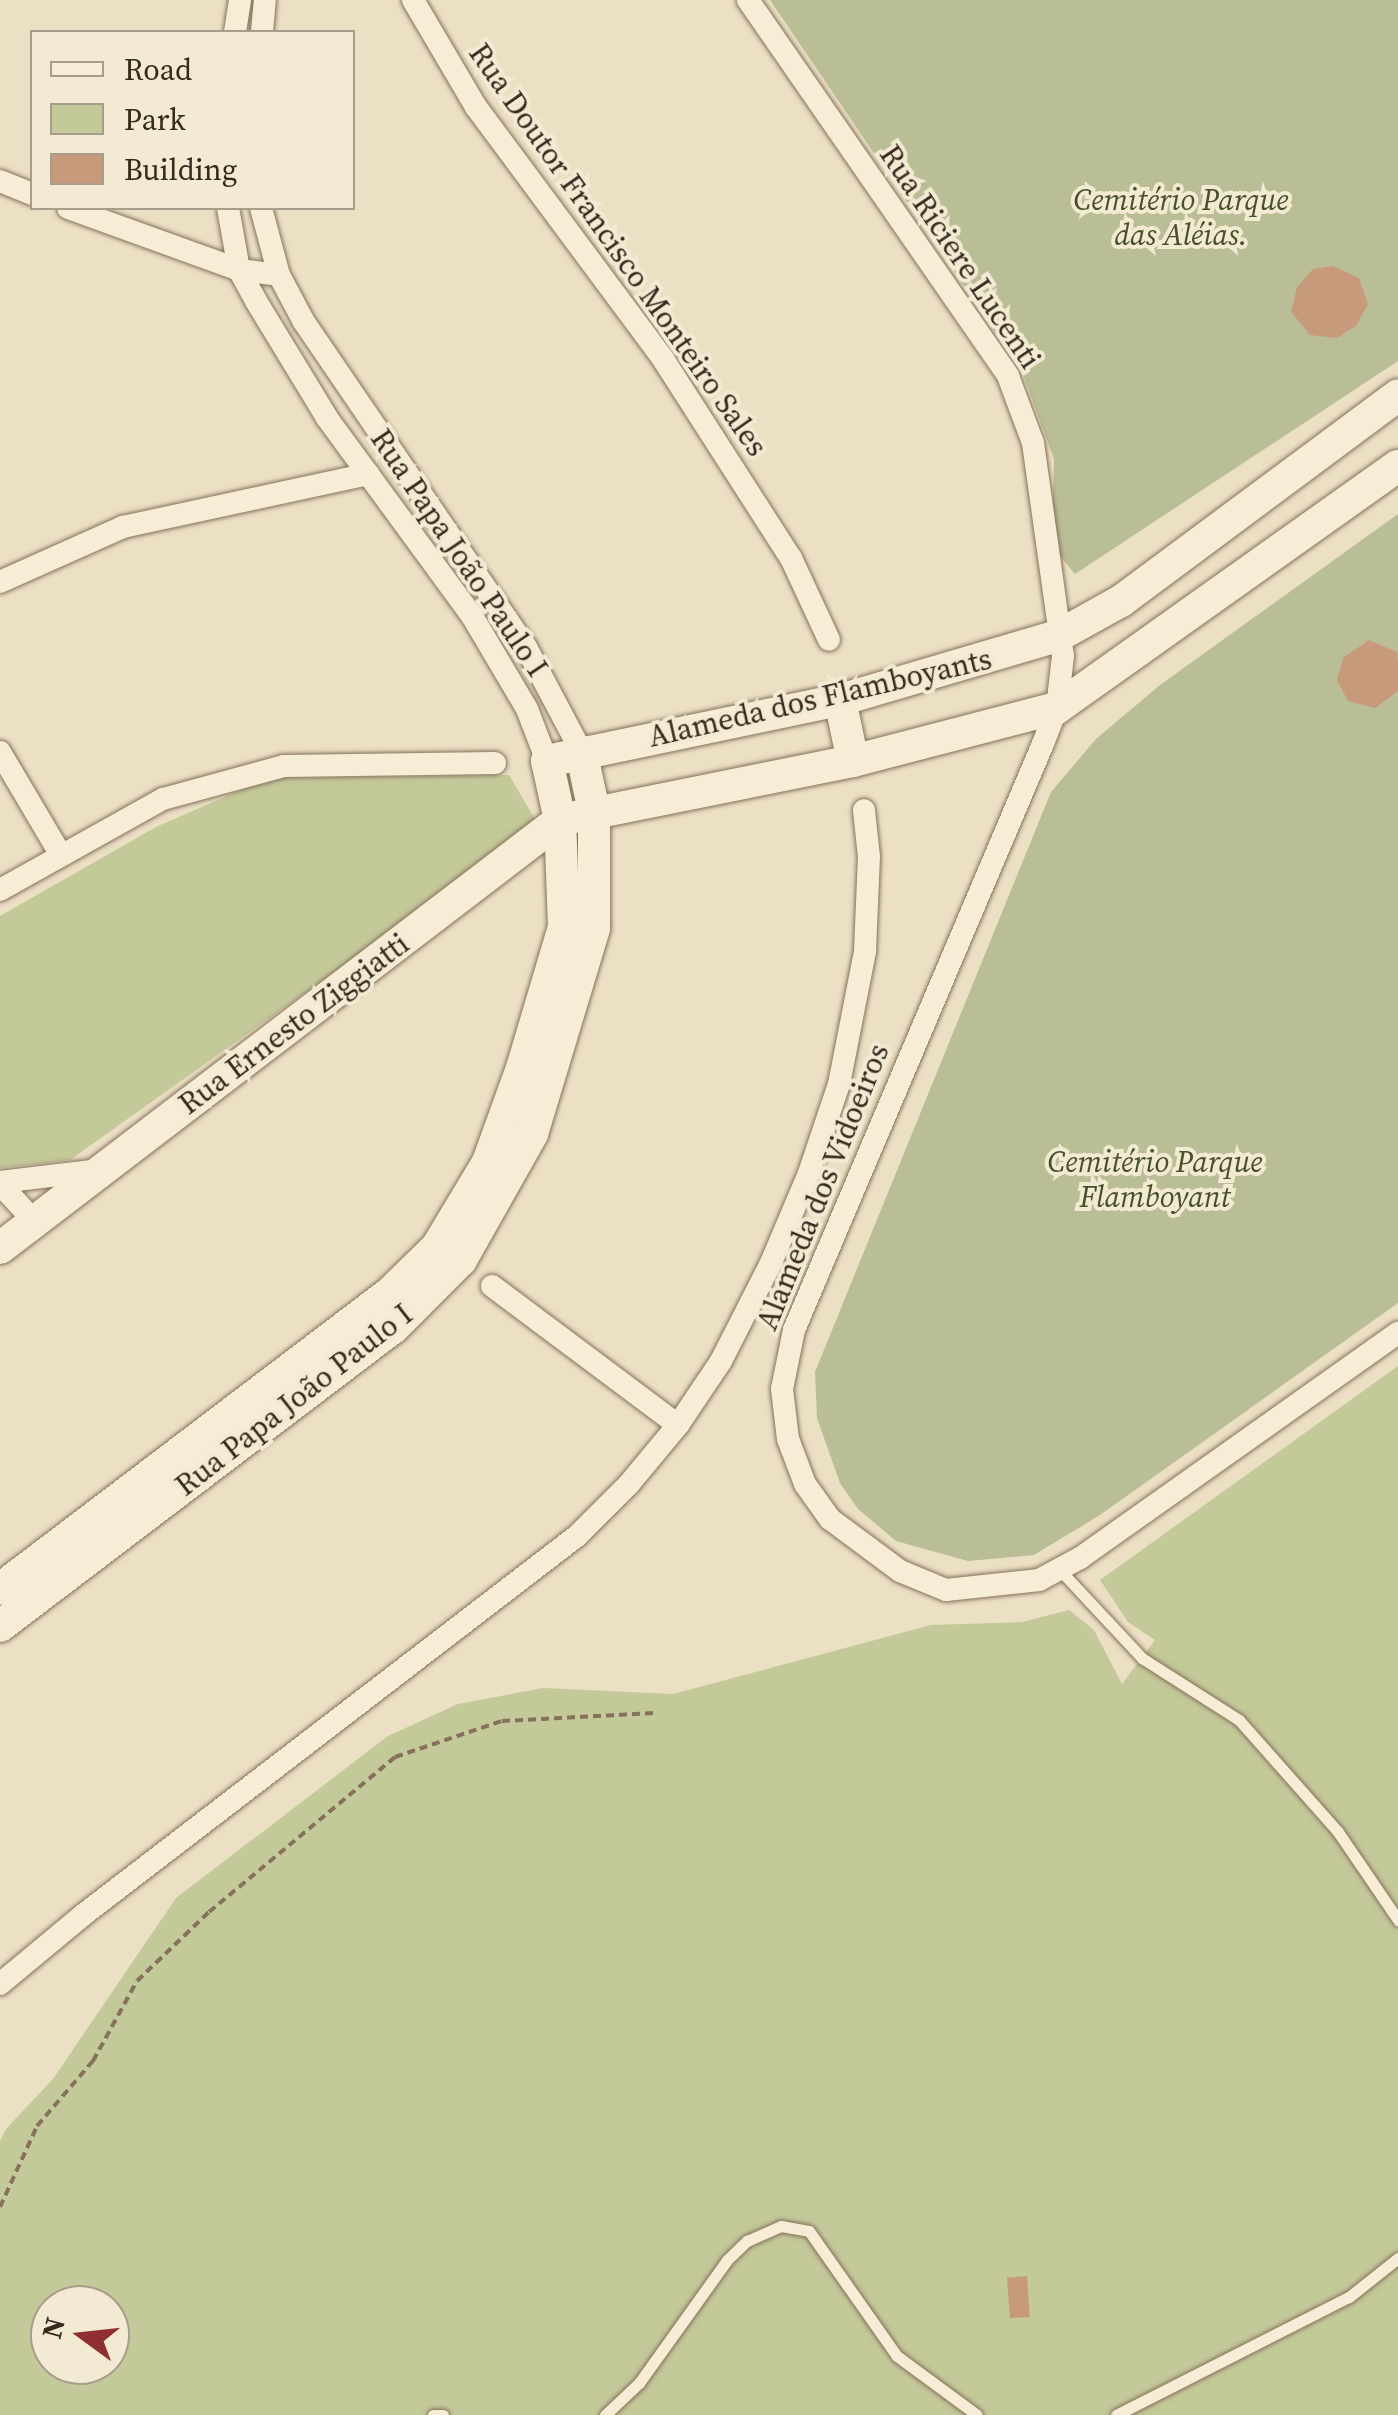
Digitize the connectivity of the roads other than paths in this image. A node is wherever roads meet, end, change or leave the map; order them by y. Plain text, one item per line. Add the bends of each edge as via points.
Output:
1 (240, 0) edge
2 (266, 0) edge
3 (413, 0) edge
4 (748, 0) edge
5 (236, 30) edge
6 (262, 30) edge
7 (0, 181) edge
8 (30, 193) edge
9 (74, 210) edge
10 (228, 210) edge
11 (262, 210) edge
12 (239, 270) junction
13 (279, 275) junction
14 (1398, 395) edge
15 (1398, 466) edge
16 (368, 474) junction
17 (0, 582) edge
18 (1058, 636) junction
19 (828, 640) dead end
20 (840, 700) junction
21 (1057, 708) junction
22 (581, 751) junction
23 (0, 752) edge
24 (853, 760) junction
25 (548, 761) junction
26 (494, 763) dead end
27 (864, 810) dead end
28 (594, 811) junction
29 (560, 820) junction
30 (61, 854) junction
31 (0, 890) edge
32 (103, 1170) junction
33 (0, 1183) edge
34 (35, 1222) junction
35 (0, 1248) edge
36 (492, 1286) dead end
37 (1398, 1333) edge
38 (678, 1425) junction
39 (1059, 1569) junction
40 (0, 1589) edge
41 (0, 1626) edge
42 (1398, 1920) edge
43 (0, 1984) edge
44 (1398, 2258) edge
45 (433, 2415) edge
46 (442, 2415) edge
47 (604, 2415) edge
48 (977, 2415) edge
49 (1116, 2415) edge

1 - 5 street
2 - 6 street
3 - 19 street, Rua Doutor Francisco Monteiro Sales via 476,108 663,359 791,558
4 - 18 street, Rua Riciere Lucenti via 1008,376 1034,444
7 - 8 street
9 - 12 street
10 - 12 street, Rua Papa João Paulo I
11 - 13 street, Rua Papa João Paulo I
12 - 13 street
12 - 16 street, Rua Papa João Paulo I
13 - 22 street, Rua Papa João Paulo I via 304,322 526,647
14 - 18 street, Alameda dos Flamboyants via 1121,601
15 - 21 street, Alameda dos Flamboyants
16 - 17 street via 123,527
16 - 25 street, Rua Papa João Paulo I via 472,616
18 - 20 street, Alameda dos Flamboyants
18 - 21 street, Rua Riciere Lucenti via 1063,680
20 - 22 street, Alameda dos Flamboyants
20 - 24 street
21 - 24 street, Alameda dos Flamboyants
21 - 39 street, Alameda dos Vidoeiros via 794,1330 782,1389 788,1439 805,1484 830,1520 900,1571 946,1590 1039,1580
22 - 25 street, Alameda dos Flamboyants
22 - 28 street, Rua Papa João Paulo I
23 - 30 street
24 - 28 street, Alameda dos Flamboyants
25 - 29 street, Rua Papa João Paulo I
26 - 30 street via 284,766 164,799
27 - 38 street via 865,951 840,1084 770,1265 721,1361
28 - 29 street, Rua Ernesto Ziggiatti
28 - 41 street, Rua Papa João Paulo I via 594,928 558,1058 532,1134 461,1260 393,1328
29 - 32 street, Rua Ernesto Ziggiatti
29 - 40 street, Rua Papa João Paulo I via 564,927 488,1162 437,1246 388,1295
30 - 31 street
32 - 33 street
32 - 34 street, Rua Ernesto Ziggiatti
33 - 34 street
34 - 35 street, Rua Ernesto Ziggiatti
36 - 38 street
37 - 39 street, Alameda dos Vidoeiros
38 - 43 street via 577,1536
39 - 42 lane via 1142,1658 1239,1720 1338,1832
44 - 49 lane via 1350,2296
45 - 46 lane
47 - 48 lane via 639,2383 727,2260 747,2241 782,2226 809,2231 897,2356

